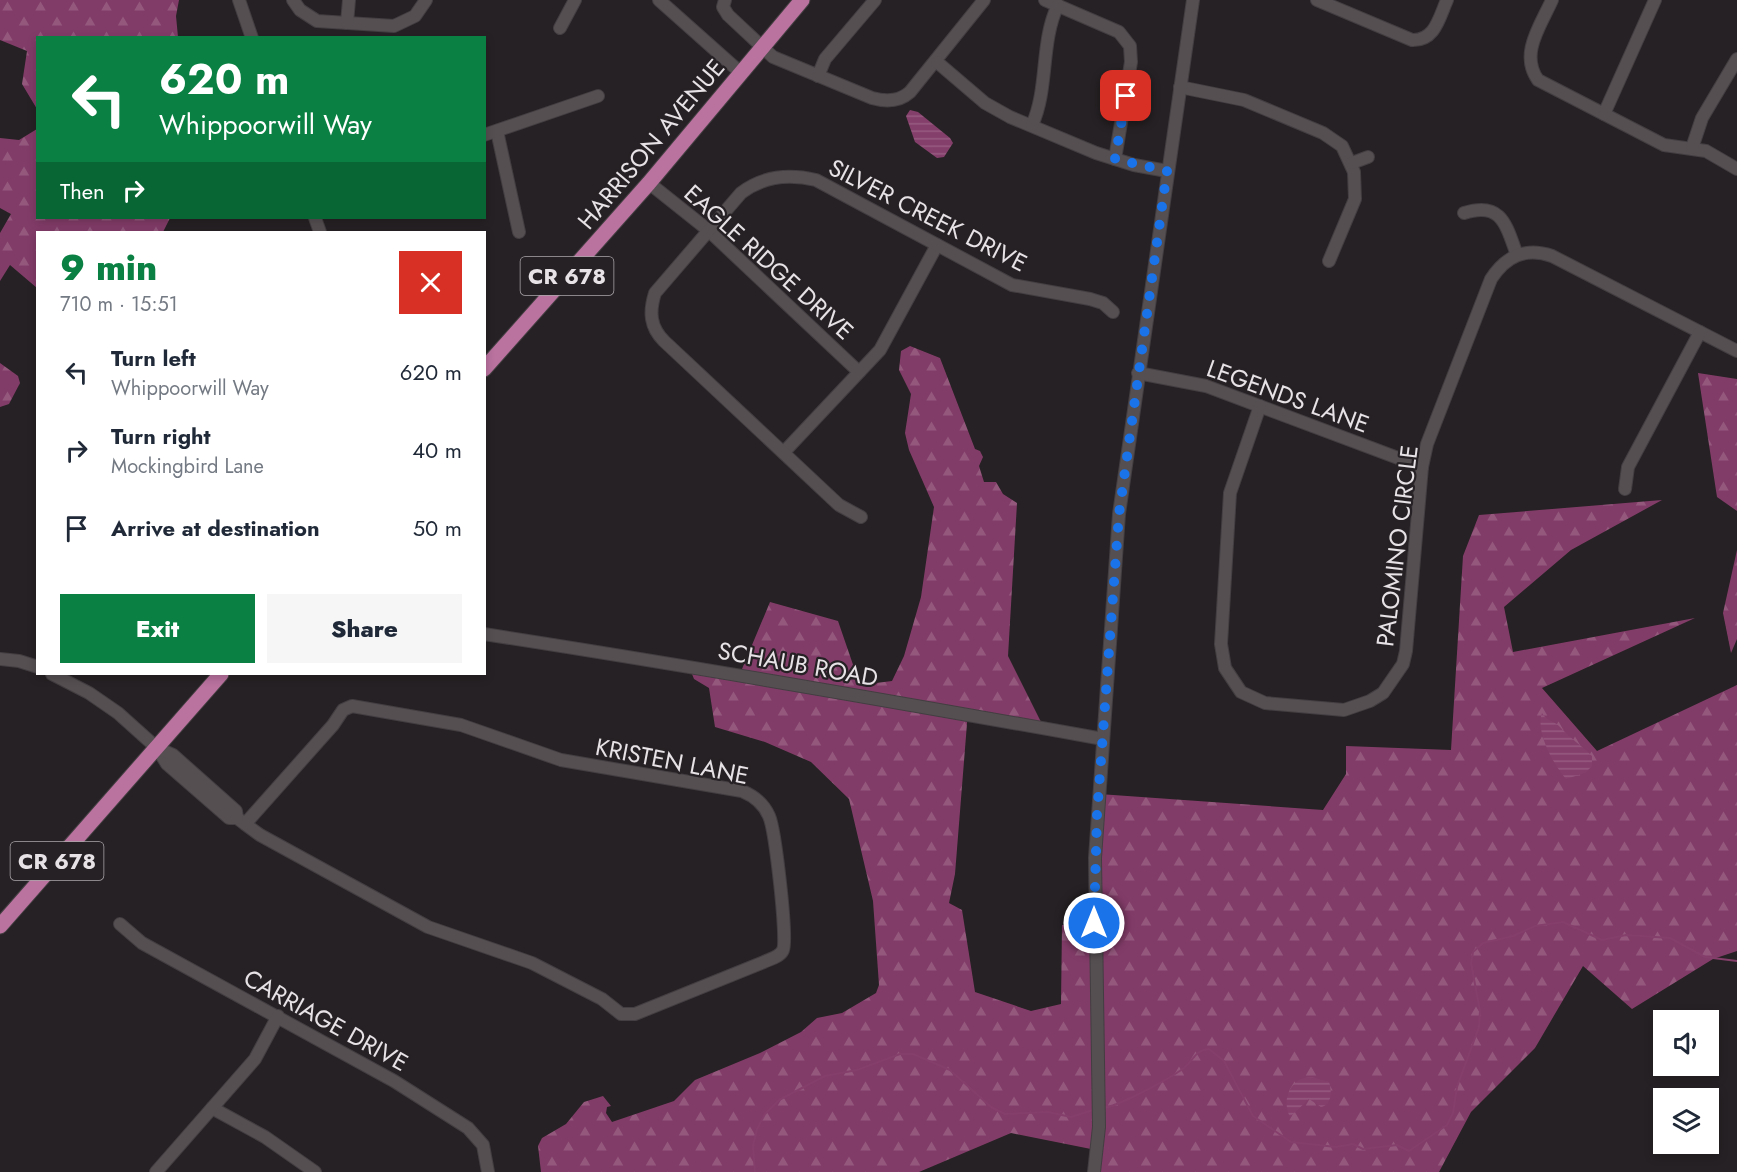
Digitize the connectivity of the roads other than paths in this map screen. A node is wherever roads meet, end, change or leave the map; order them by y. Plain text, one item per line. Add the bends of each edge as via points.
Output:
1 (238, 0) edge
2 (293, 0) edge
3 (350, 0) edge
4 (426, 0) edge
5 (575, 0) edge
6 (659, 0) edge
7 (724, 0) edge
8 (802, 0) edge
9 (875, 0) edge
10 (984, 0) edge
11 (1045, 0) edge
12 (1194, 0) edge
13 (1317, 0) edge
14 (1447, 0) edge
15 (1552, 0) edge
16 (1655, 0) edge
17 (1058, 5) junction
18 (347, 23) junction
19 (560, 28) dead end
20 (251, 36) edge
21 (762, 45) junction
22 (1737, 58) edge
23 (937, 62) junction
24 (741, 73) junction
25 (818, 76) junction
26 (1180, 87) junction
27 (598, 96) dead end
28 (1604, 114) junction
29 (1032, 125) junction
30 (497, 131) junction
31 (486, 134) edge
32 (1692, 148) junction
33 (1368, 157) dead end
34 (1115, 159) junction
35 (1352, 163) junction
36 (1737, 169) edge
37 (1167, 171) junction
38 (649, 183) junction
39 (1464, 213) dead end
40 (708, 230) junction
41 (519, 232) dead end
42 (937, 245) junction
43 (1517, 255) junction
44 (1329, 261) dead end
45 (1113, 312) dead end
46 (1700, 332) junction
47 (1737, 351) edge
48 (486, 367) edge
49 (859, 372) junction
50 (1138, 373) junction
51 (1260, 406) junction
52 (784, 452) junction
53 (1422, 467) junction
54 (1625, 489) dead end
55 (861, 517) dead end
56 (486, 634) edge
57 (0, 659) edge
58 (36, 666) edge
59 (54, 675) edge
60 (220, 675) edge
61 (1103, 739) junction
62 (157, 748) junction
63 (241, 821) junction
64 (120, 924) dead end
65 (0, 926) edge
66 (278, 1016) junction
67 (212, 1108) junction
68 (156, 1172) edge
69 (315, 1172) edge
70 (488, 1172) edge
71 (1094, 1172) edge

1 - 20 street
2 - 18 street via 317,21
3 - 18 street
4 - 18 street via 415,16 394,26
5 - 19 street
6 - 24 street
7 - 21 street via 728,15
8 - 21 main road, HARRISON AVENUE / CR 678
9 - 25 street via 825,59
10 - 23 street
11 - 17 street
12 - 26 street
13 - 14 street via 1412,40 1431,35
15 - 28 street via 1530,53 1532,71 1538,80
16 - 28 street
17 - 29 street via 1049,28
17 - 34 street via 1119,32 1130,46 1131,62
21 - 24 main road, HARRISON AVENUE / CR 678
21 - 25 street via 772,57
22 - 32 street via 1702,118
23 - 25 street via 907,95 892,100 873,98
23 - 29 street via 985,103
24 - 38 main road, HARRISON AVENUE / CR 678
26 - 35 street via 1229,95 1323,133 1342,146
26 - 37 street
27 - 30 street
28 - 32 street via 1664,145
29 - 34 street
30 - 31 street
30 - 41 street
32 - 36 street via 1706,151
33 - 35 street
34 - 37 street
35 - 44 street via 1354,199
37 - 50 street
38 - 40 street, EAGLE RIDGE DRIVE
38 - 48 main road, HARRISON AVENUE / CR 678
39 - 43 street via 1483,209 1495,213 1507,226
40 - 42 street, SILVER CREEK DRIVE via 750,186 777,177 803,177 816,180
40 - 49 street, EAGLE RIDGE DRIVE
40 - 52 street, SILVER CREEK DRIVE via 655,293 652,322 664,341
42 - 45 street, SILVER CREEK DRIVE via 1012,285 1090,299
42 - 49 street via 888,338
43 - 46 street via 1530,252 1552,256
43 - 53 street, PALOMINO CIRCLE via 1502,263 1491,279
46 - 47 street
46 - 54 street via 1628,467
49 - 52 street
50 - 51 street, LEGENDS LANE via 1206,386
50 - 61 street via 1119,514
51 - 53 street, LEGENDS LANE
51 - 53 street, PALOMINO CIRCLE via 1230,493 1221,644 1222,660 1233,680 1241,692 1254,699 1275,705 1344,710 1370,701 1395,679 1406,651
52 - 55 street, SILVER CREEK DRIVE via 839,505
56 - 61 street, SCHAUB ROAD via 810,686
57 - 58 street
59 - 62 street, KRISTEN LANE via 104,702
60 - 62 main road, CR 678
61 - 71 street via 1094,894 1099,1126
62 - 63 street, KRISTEN LANE via 173,755 236,811
62 - 65 main road, CR 678
63 - 63 street, KRISTEN LANE via 345,708 354,706 461,725 555,759 728,788 752,796 766,810 771,824 784,948 780,955 764,962 635,1014 623,1015 602,999 532,963 398,913
64 - 66 street, CARRIAGE DRIVE via 142,943
66 - 67 street via 255,1059
66 - 70 street, CARRIAGE DRIVE via 468,1128 483,1145
67 - 68 street
67 - 69 street via 265,1137

